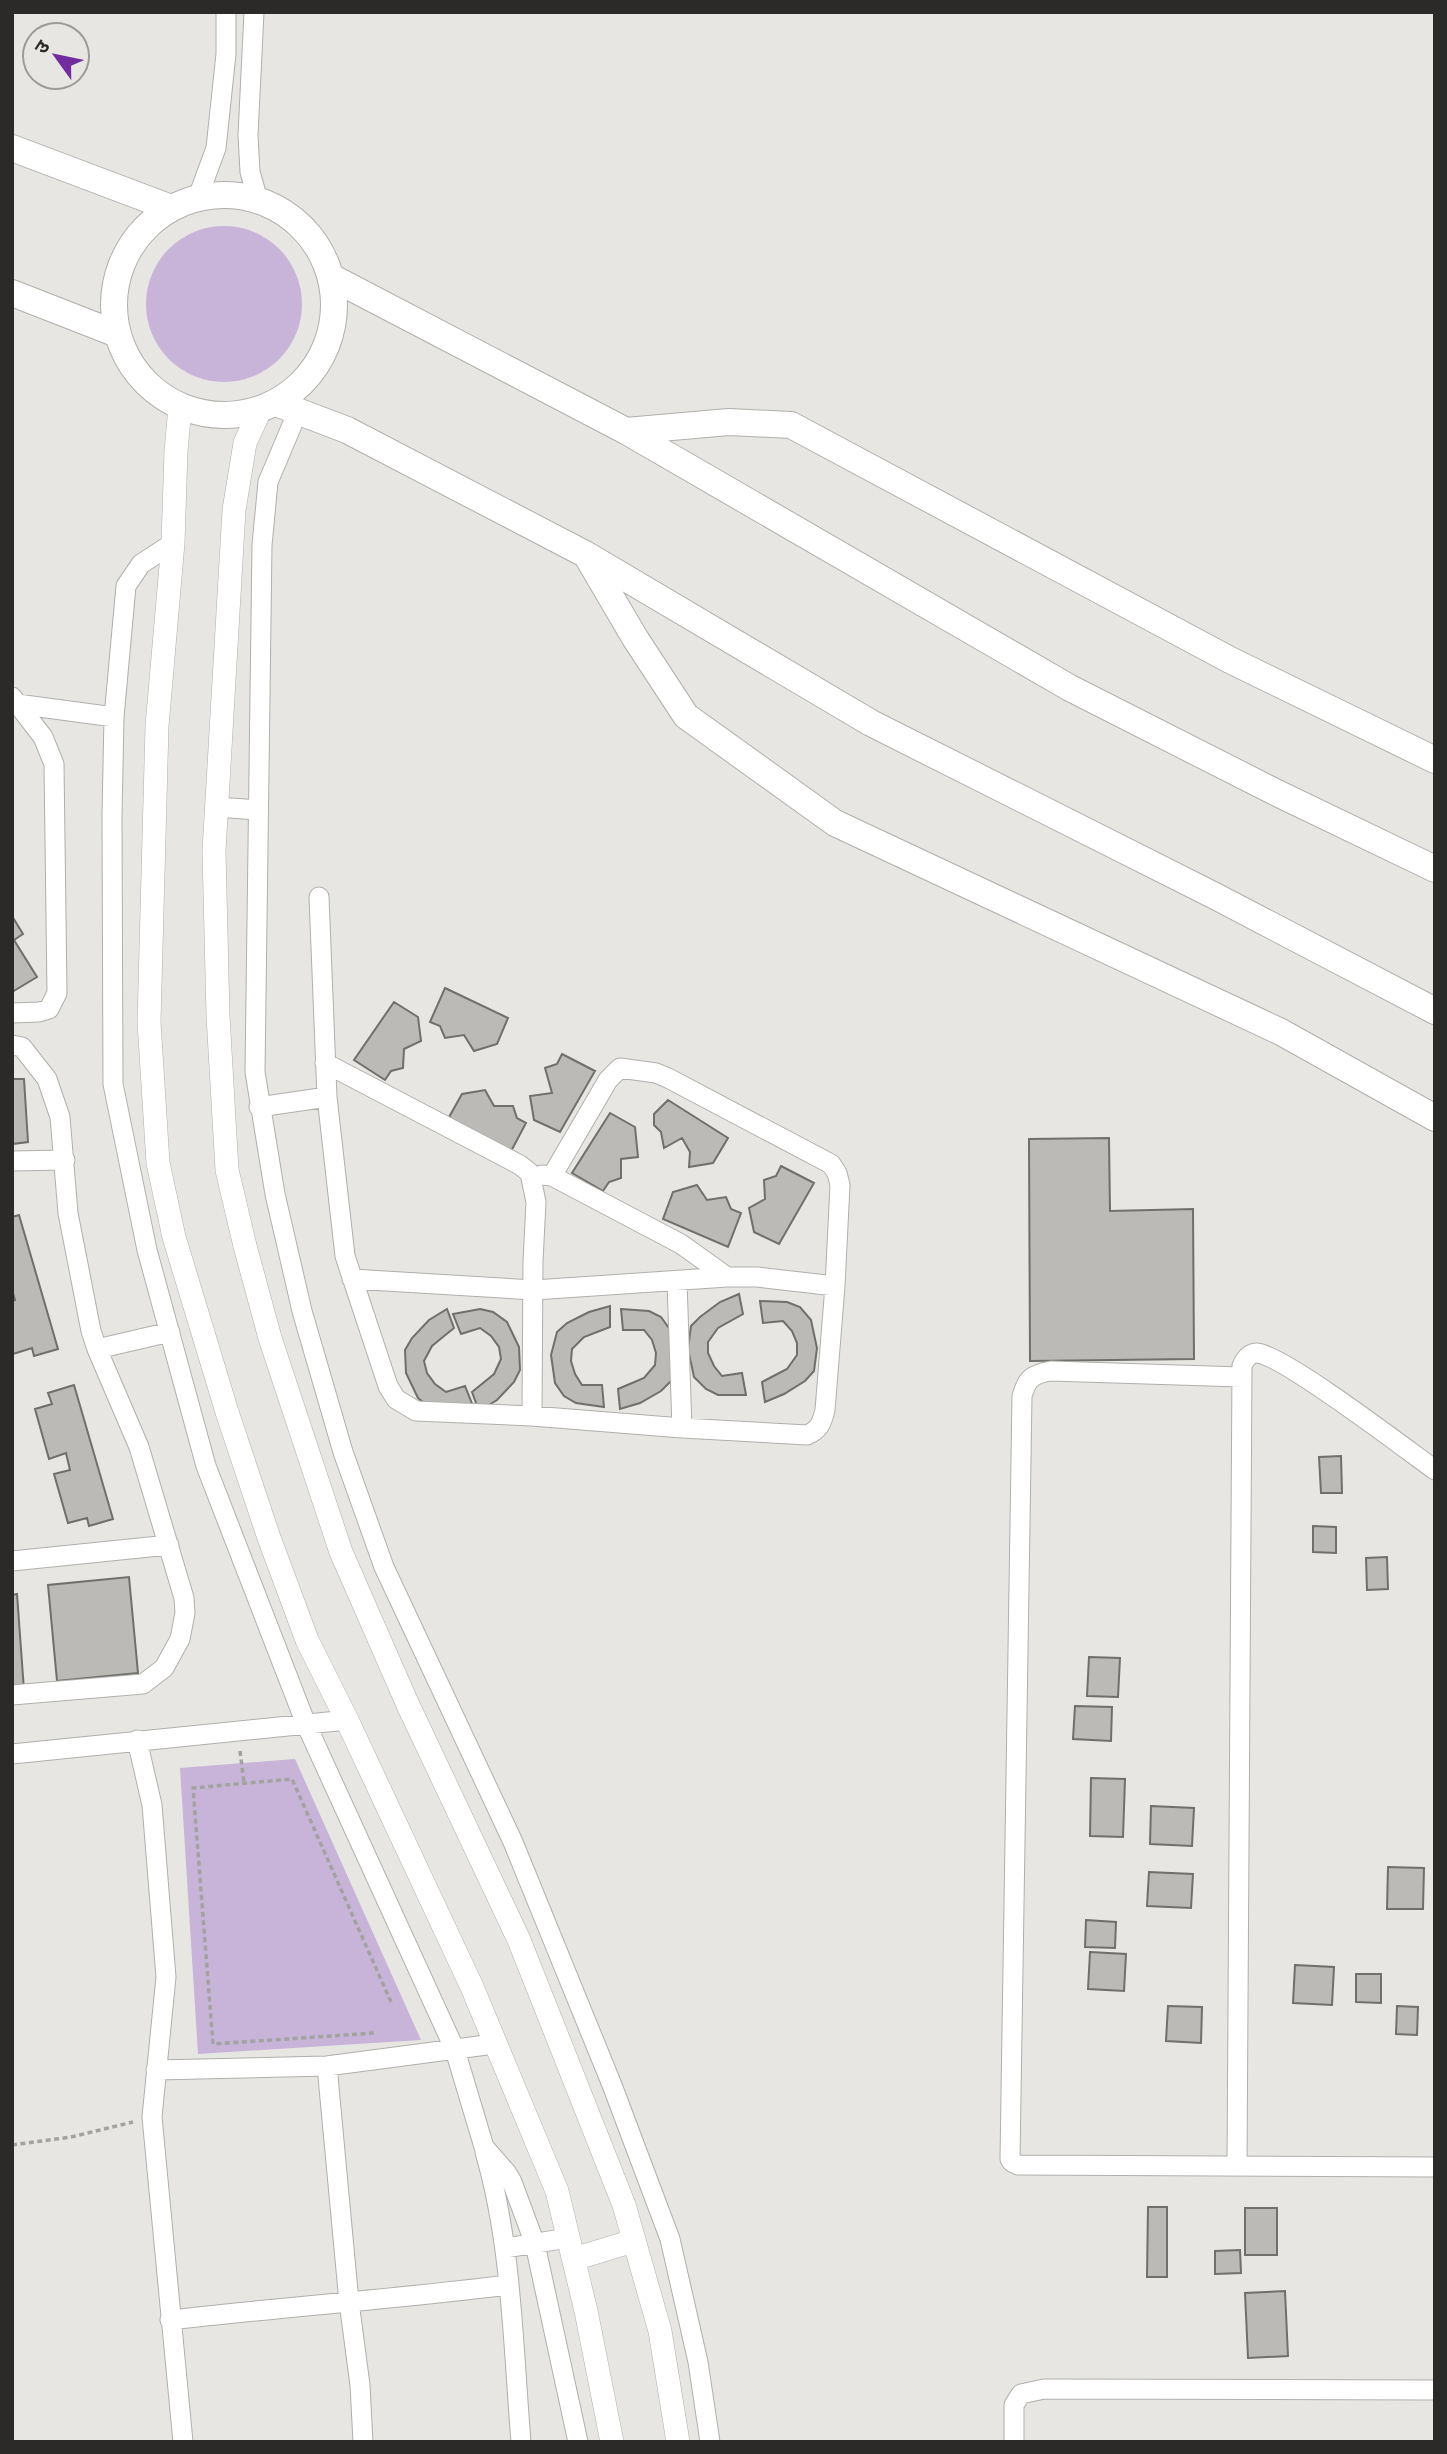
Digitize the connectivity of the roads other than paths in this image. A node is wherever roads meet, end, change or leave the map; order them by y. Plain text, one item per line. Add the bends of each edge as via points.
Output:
1 (226, 12) edge
2 (254, 12) edge
3 (12, 148) edge
4 (198, 197) junction
5 (258, 200) junction
6 (170, 208) junction
7 (331, 277) junction
8 (12, 293) edge
9 (117, 334) junction
10 (180, 407) junction
11 (278, 408) junction
12 (626, 431) junction
13 (173, 543) junction
14 (585, 554) junction
15 (14, 700) edge
16 (114, 717) junction
17 (1435, 760) edge
18 (217, 807) junction
19 (258, 810) junction
20 (1435, 869) edge
21 (319, 897) dead end
22 (1435, 1011) edge
23 (12, 1013) edge
24 (12, 1045) edge
25 (325, 1063) junction
26 (327, 1097) junction
27 (259, 1107) junction
28 (1435, 1118) edge
29 (65, 1160) junction
30 (12, 1161) edge
31 (530, 1173) junction
32 (552, 1176) junction
33 (727, 1277) junction
34 (352, 1279) junction
35 (677, 1281) junction
36 (835, 1286) junction
37 (534, 1290) junction
38 (170, 1332) junction
39 (97, 1349) junction
40 (1241, 1377) junction
41 (532, 1416) junction
42 (682, 1428) junction
43 (1435, 1470) edge
44 (169, 1545) junction
45 (12, 1561) edge
46 (12, 1695) edge
47 (347, 1720) junction
48 (306, 1724) junction
49 (137, 1740) junction
50 (12, 1754) edge
51 (494, 2044) junction
52 (455, 2050) junction
53 (327, 2066) junction
54 (156, 2070) junction
55 (484, 2147) junction
56 (1237, 2166) junction
57 (1435, 2167) edge
58 (632, 2241) junction
59 (535, 2244) junction
60 (505, 2248) junction
61 (571, 2248) junction
62 (508, 2285) junction
63 (349, 2302) junction
64 (170, 2320) junction
65 (1435, 2390) edge
66 (183, 2442) edge
67 (363, 2442) edge
68 (521, 2442) edge
69 (578, 2442) edge
70 (612, 2442) edge
71 (678, 2442) edge
72 (710, 2442) edge
73 (1014, 2442) edge

1 - 4 street via 216,148
2 - 5 street via 248,135 250,173
3 - 6 main road
4 - 5 main road via 223,194
4 - 6 main road
5 - 7 main road via 278,208 302,227 323,256
6 - 9 main road via 131,245 114,293
7 - 11 main road via 332,327 324,353
7 - 12 main road
8 - 9 main road
9 - 10 main road via 131,366 153,390
10 - 11 main road via 209,415
10 - 13 street
11 - 14 main road via 346,430
11 - 18 street via 245,443 234,510
11 - 19 street via 261,545
12 - 17 main road via 729,422 791,425 1230,660
12 - 20 main road via 1070,688
13 - 16 street via 141,564 126,586
13 - 47 street via 158,726 149,1022 158,1163 174,1237 268,1535 307,1640
14 - 22 main road via 871,723
14 - 28 main road via 686,716 835,823 1281,1032
15 - 16 street
15 - 23 street via 43,737 54,764 57,993 49,1009
16 - 38 street via 113,1084 147,1250
18 - 19 street
18 - 58 street via 218,1016 227,1170 270,1338 341,1552 519,1940 624,2205
19 - 27 street via 255,1072
21 - 25 street
24 - 29 street via 22,1047 47,1079 60,1118
25 - 26 street
25 - 31 street
26 - 27 street
26 - 34 street via 345,1256
27 - 72 street via 299,1298 343,1452 384,1567 513,1842 670,2239 698,2362
29 - 30 street
29 - 39 street via 68,1213
31 - 32 street
31 - 37 street via 536,1202
32 - 33 street via 681,1244
32 - 36 street via 614,1072 629,1068 656,1073 831,1164 840,1185
33 - 35 street
33 - 36 street
34 - 37 street
34 - 41 street via 388,1386 404,1406 416,1411
35 - 37 street
35 - 42 street
36 - 42 street via 825,1410 816,1431 807,1435
37 - 41 street
38 - 39 street
38 - 48 street via 206,1466
39 - 44 street via 139,1447
40 - 43 street via 1245,1358 1260,1354 1303,1377
40 - 56 street
40 - 56 street via 1051,1371 1036,1373 1024,1386 1010,2159 1018,2165
41 - 42 street
44 - 45 street
44 - 46 street via 185,1613 180,1639 158,1673 143,1685
47 - 48 street
47 - 51 street
48 - 49 street
48 - 52 street
49 - 50 street
49 - 54 street via 152,1805 166,1978
51 - 52 street
51 - 61 street via 557,2191
52 - 53 street
52 - 55 street
53 - 54 street
53 - 63 street
54 - 64 street via 152,2117
55 - 59 street via 512,2182
55 - 60 street
56 - 57 street
58 - 61 street
58 - 71 street via 660,2331
59 - 60 street
59 - 61 street
59 - 69 street
60 - 62 street
61 - 70 street
62 - 63 street
62 - 68 street
63 - 64 street
63 - 67 street
64 - 66 street
65 - 73 street via 1044,2389 1021,2394 1014,2405

